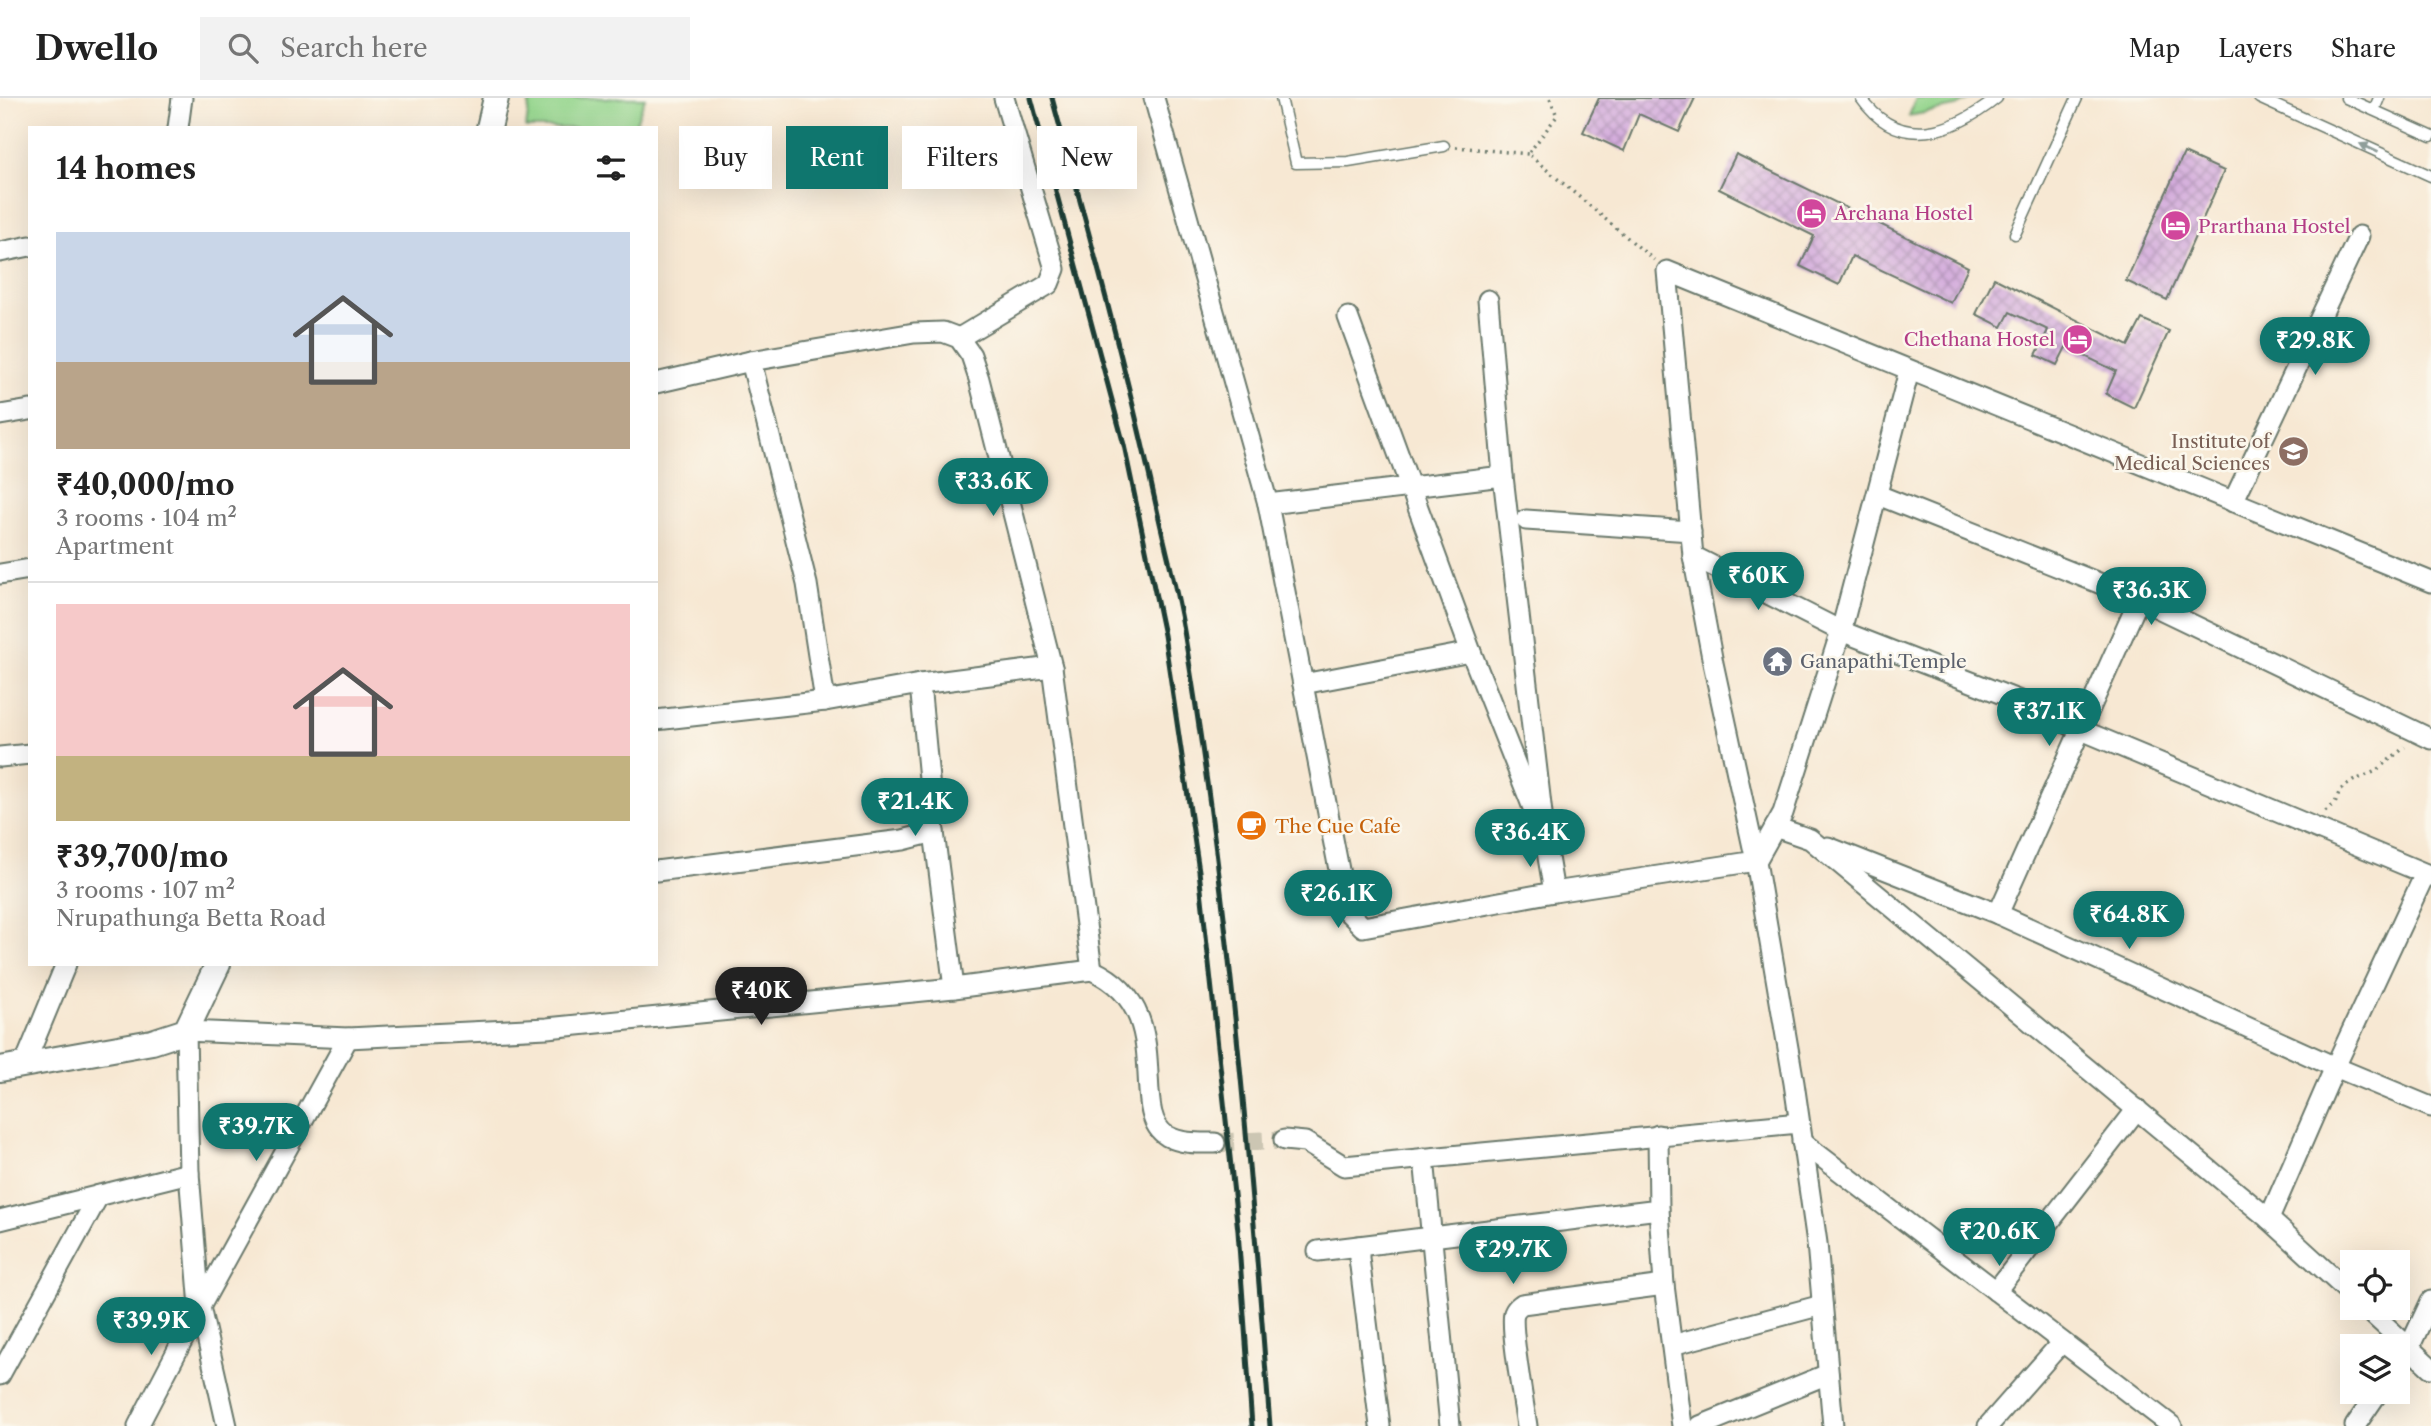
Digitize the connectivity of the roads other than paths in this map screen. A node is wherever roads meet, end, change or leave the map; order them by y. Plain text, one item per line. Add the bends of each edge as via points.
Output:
1 (182, 98) edge
2 (496, 98) edge
3 (1004, 98) edge
4 (1154, 98) edge
5 (1281, 98) edge
6 (1861, 98) edge
7 (1997, 98) edge
8 (2077, 98) edge
9 (2259, 98) edge
10 (2346, 98) edge
11 (2366, 98) edge
12 (2379, 98) edge
13 (2374, 110) junction
14 (178, 126) edge
15 (489, 126) edge
16 (2431, 136) edge
17 (1444, 146) road end
18 (2431, 176) edge
19 (2015, 234) dead end
20 (2360, 236) dead end
21 (28, 246) edge
22 (0, 252) edge
23 (1488, 300) dead end
24 (1348, 317) dead end
25 (959, 338) junction
26 (751, 361) junction
27 (1909, 371) junction
28 (658, 383) edge
29 (28, 410) edge
30 (0, 415) edge
31 (1503, 476) junction
32 (1410, 486) junction
33 (1878, 495) junction
34 (2233, 502) junction
35 (1268, 504) junction
36 (1526, 520) dead end
37 (1691, 531) junction
38 (1693, 556) junction
39 (28, 569) edge
40 (0, 574) edge
41 (2431, 582) edge
42 (2139, 599) junction
43 (1841, 631) junction
44 (1471, 652) junction
45 (1052, 667) junction
46 (920, 684) junction
47 (1303, 684) junction
48 (825, 701) junction
49 (658, 719) edge
50 (2079, 729) junction
51 (2427, 737) edge
52 (28, 754) edge
53 (0, 757) edge
54 (1775, 827) junction
55 (934, 832) junction
56 (1810, 839) junction
57 (1545, 840) junction
58 (1756, 861) junction
59 (658, 871) edge
60 (2428, 875) edge
61 (1554, 892) junction
62 (1998, 914) junction
63 (65, 966) edge
64 (217, 966) edge
65 (1092, 970) junction
66 (954, 988) junction
67 (186, 1031) junction
68 (348, 1038) junction
69 (25, 1063) junction
70 (2335, 1067) junction
71 (0, 1069) edge
72 (2431, 1107) edge
73 (2137, 1110) junction
74 (1801, 1133) junction
75 (1658, 1135) junction
76 (1284, 1140) tunnel mouth
77 (1215, 1143) tunnel mouth
78 (1424, 1158) junction
79 (189, 1173) junction
80 (99, 1195) junction
81 (1659, 1209) junction
82 (2269, 1219) junction
83 (0, 1220) edge
84 (1433, 1237) junction
85 (1359, 1246) junction
86 (1318, 1251) dead end
87 (2340, 1284) edge
88 (1664, 1285) junction
89 (1996, 1292) junction
90 (2431, 1301) edge
91 (1822, 1305) junction
92 (200, 1307) junction
93 (2379, 1320) edge
94 (2394, 1334) edge
95 (2062, 1342) junction
96 (1672, 1345) junction
97 (2410, 1346) edge
98 (2410, 1349) edge
99 (2431, 1368) edge
100 (1828, 1374) junction
101 (0, 1375) edge
102 (2370, 1404) edge
103 (1835, 1425) edge
104 (138, 1426) edge
105 (227, 1426) edge
106 (1380, 1426) edge
107 (1450, 1426) edge
108 (1527, 1426) edge
109 (1682, 1426) edge
110 (1700, 1426) edge
111 (1988, 1426) edge
112 (2172, 1426) edge
113 (2355, 1426) edge

1 - 14 street
2 - 15 street
3 - 25 street via 1055,269 1049,284
4 - 35 street
5 - 17 lane via 1297,163 1348,162
6 - 7 lane via 1871,112 1893,127 1917,134 1953,126
8 - 19 lane
18 -> 9 lane
10 - 13 lane
11 - 13 lane
12 - 13 lane
13 - 16 lane
20 - 34 street
21 - 22 street
23 - 31 street
24 - 32 street
25 - 26 street via 943,332 914,333
25 - 45 street via 979,379
26 - 28 street
26 - 48 street via 807,584
27 - 33 street
27 - 34 street
27 - 37 street via 1667,271
29 - 30 street
31 - 32 street
31 - 57 street
32 - 35 street
32 - 44 street
33 - 42 street
33 - 43 street
34 - 41 street
35 - 47 street
36 - 37 street
37 - 38 street
38 - 43 street
38 - 58 street
39 - 40 street
42 - 50 street
42 - 51 street
43 - 50 street
43 - 54 street
44 - 47 street
44 - 57 street
45 - 46 street
45 - 65 street
46 - 48 street
46 - 55 street
47 - 61 street via 1347,911 1363,928
48 - 49 street
50 - 60 street
50 - 62 street
52 - 53 street
54 - 56 street
54 - 58 street
55 - 59 street via 903,840
55 - 66 street
56 - 62 street
56 - 73 street
57 - 61 street
58 - 61 street
58 - 74 street
60 - 70 street
62 - 70 street
63 - 69 street
64 - 67 street
65 - 66 street
65 - 77 street via 1109,978 1139,1014 1146,1038 1149,1097 1158,1126 1167,1136 1183,1141
66 - 68 street via 547,1028
67 - 68 street
67 - 69 street via 152,1042
67 - 79 street
68 - 92 street
69 - 71 street
70 - 72 street
70 - 82 street
73 - 82 street
73 - 89 street
74 - 75 street
74 - 89 street
74 - 91 street
75 - 78 street
75 - 81 street
76 - 78 street via 1305,1142 1344,1166
78 - 84 street
79 - 80 street
79 - 92 street
80 - 83 street
80 - 101 street
81 - 84 street
81 - 88 street
82 - 87 street
84 - 85 street
84 - 107 street
85 - 86 street
85 - 106 street
88 - 96 street
88 - 108 street via 1522,1304 1516,1309 1515,1338
89 - 95 street
90 - 97 street
91 - 96 street
91 - 100 street
92 - 104 street
92 - 105 street
93 - 94 street
95 - 111 street
95 - 112 street
96 - 109 street
98 - 99 street
100 - 103 street
100 - 110 street
102 - 113 street

